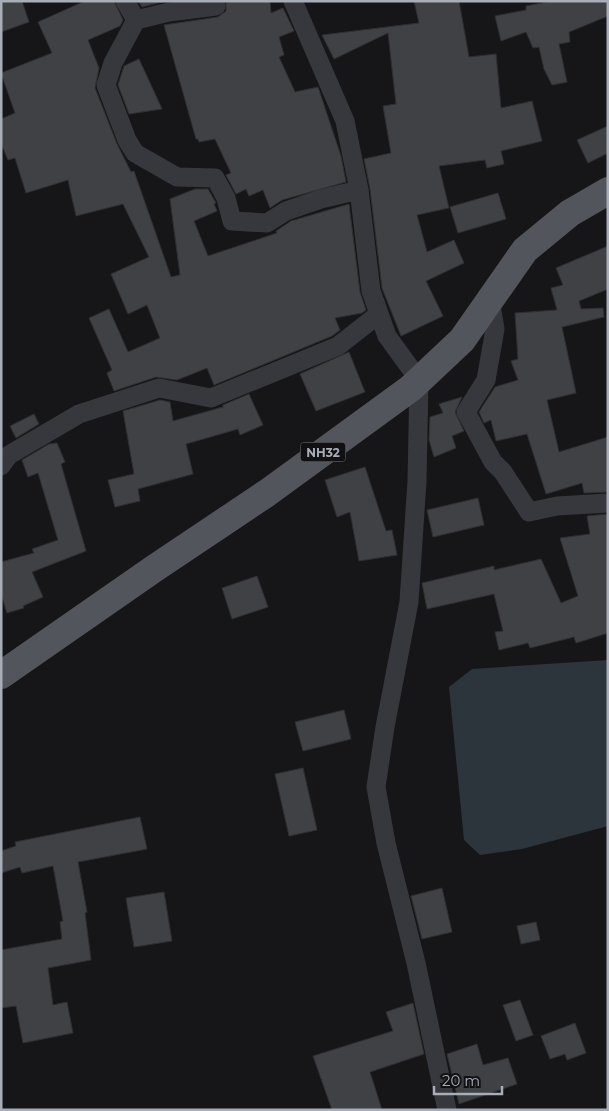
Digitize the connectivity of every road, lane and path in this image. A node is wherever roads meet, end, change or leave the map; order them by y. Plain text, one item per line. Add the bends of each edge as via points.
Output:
1 (125, 1) edge
2 (293, 1) edge
3 (216, 6) dead end
4 (136, 20) junction
5 (358, 190) junction
6 (608, 192) edge
7 (490, 299) junction
8 (379, 314) junction
9 (419, 380) junction
10 (1, 466) edge
11 (608, 503) edge
12 (1, 674) edge
13 (447, 1110) edge

1 - 4 street
2 - 5 street via 345,121
3 - 4 street
4 - 5 street via 113,63 106,85 135,153 177,177 215,178 226,198 232,221 268,224 286,212 321,198
5 - 8 street via 371,291
6 - 7 main road, NH32 via 570,213 525,250
7 - 9 main road, NH32 via 462,340
7 - 11 street via 495,328 486,380 466,412 493,462 504,472 529,512 557,506
8 - 9 street via 387,336
8 - 10 street via 338,346 211,398 158,388 79,414 9,455
9 - 12 main road, NH32 via 267,493
9 - 13 street via 417,481 409,602 376,787

